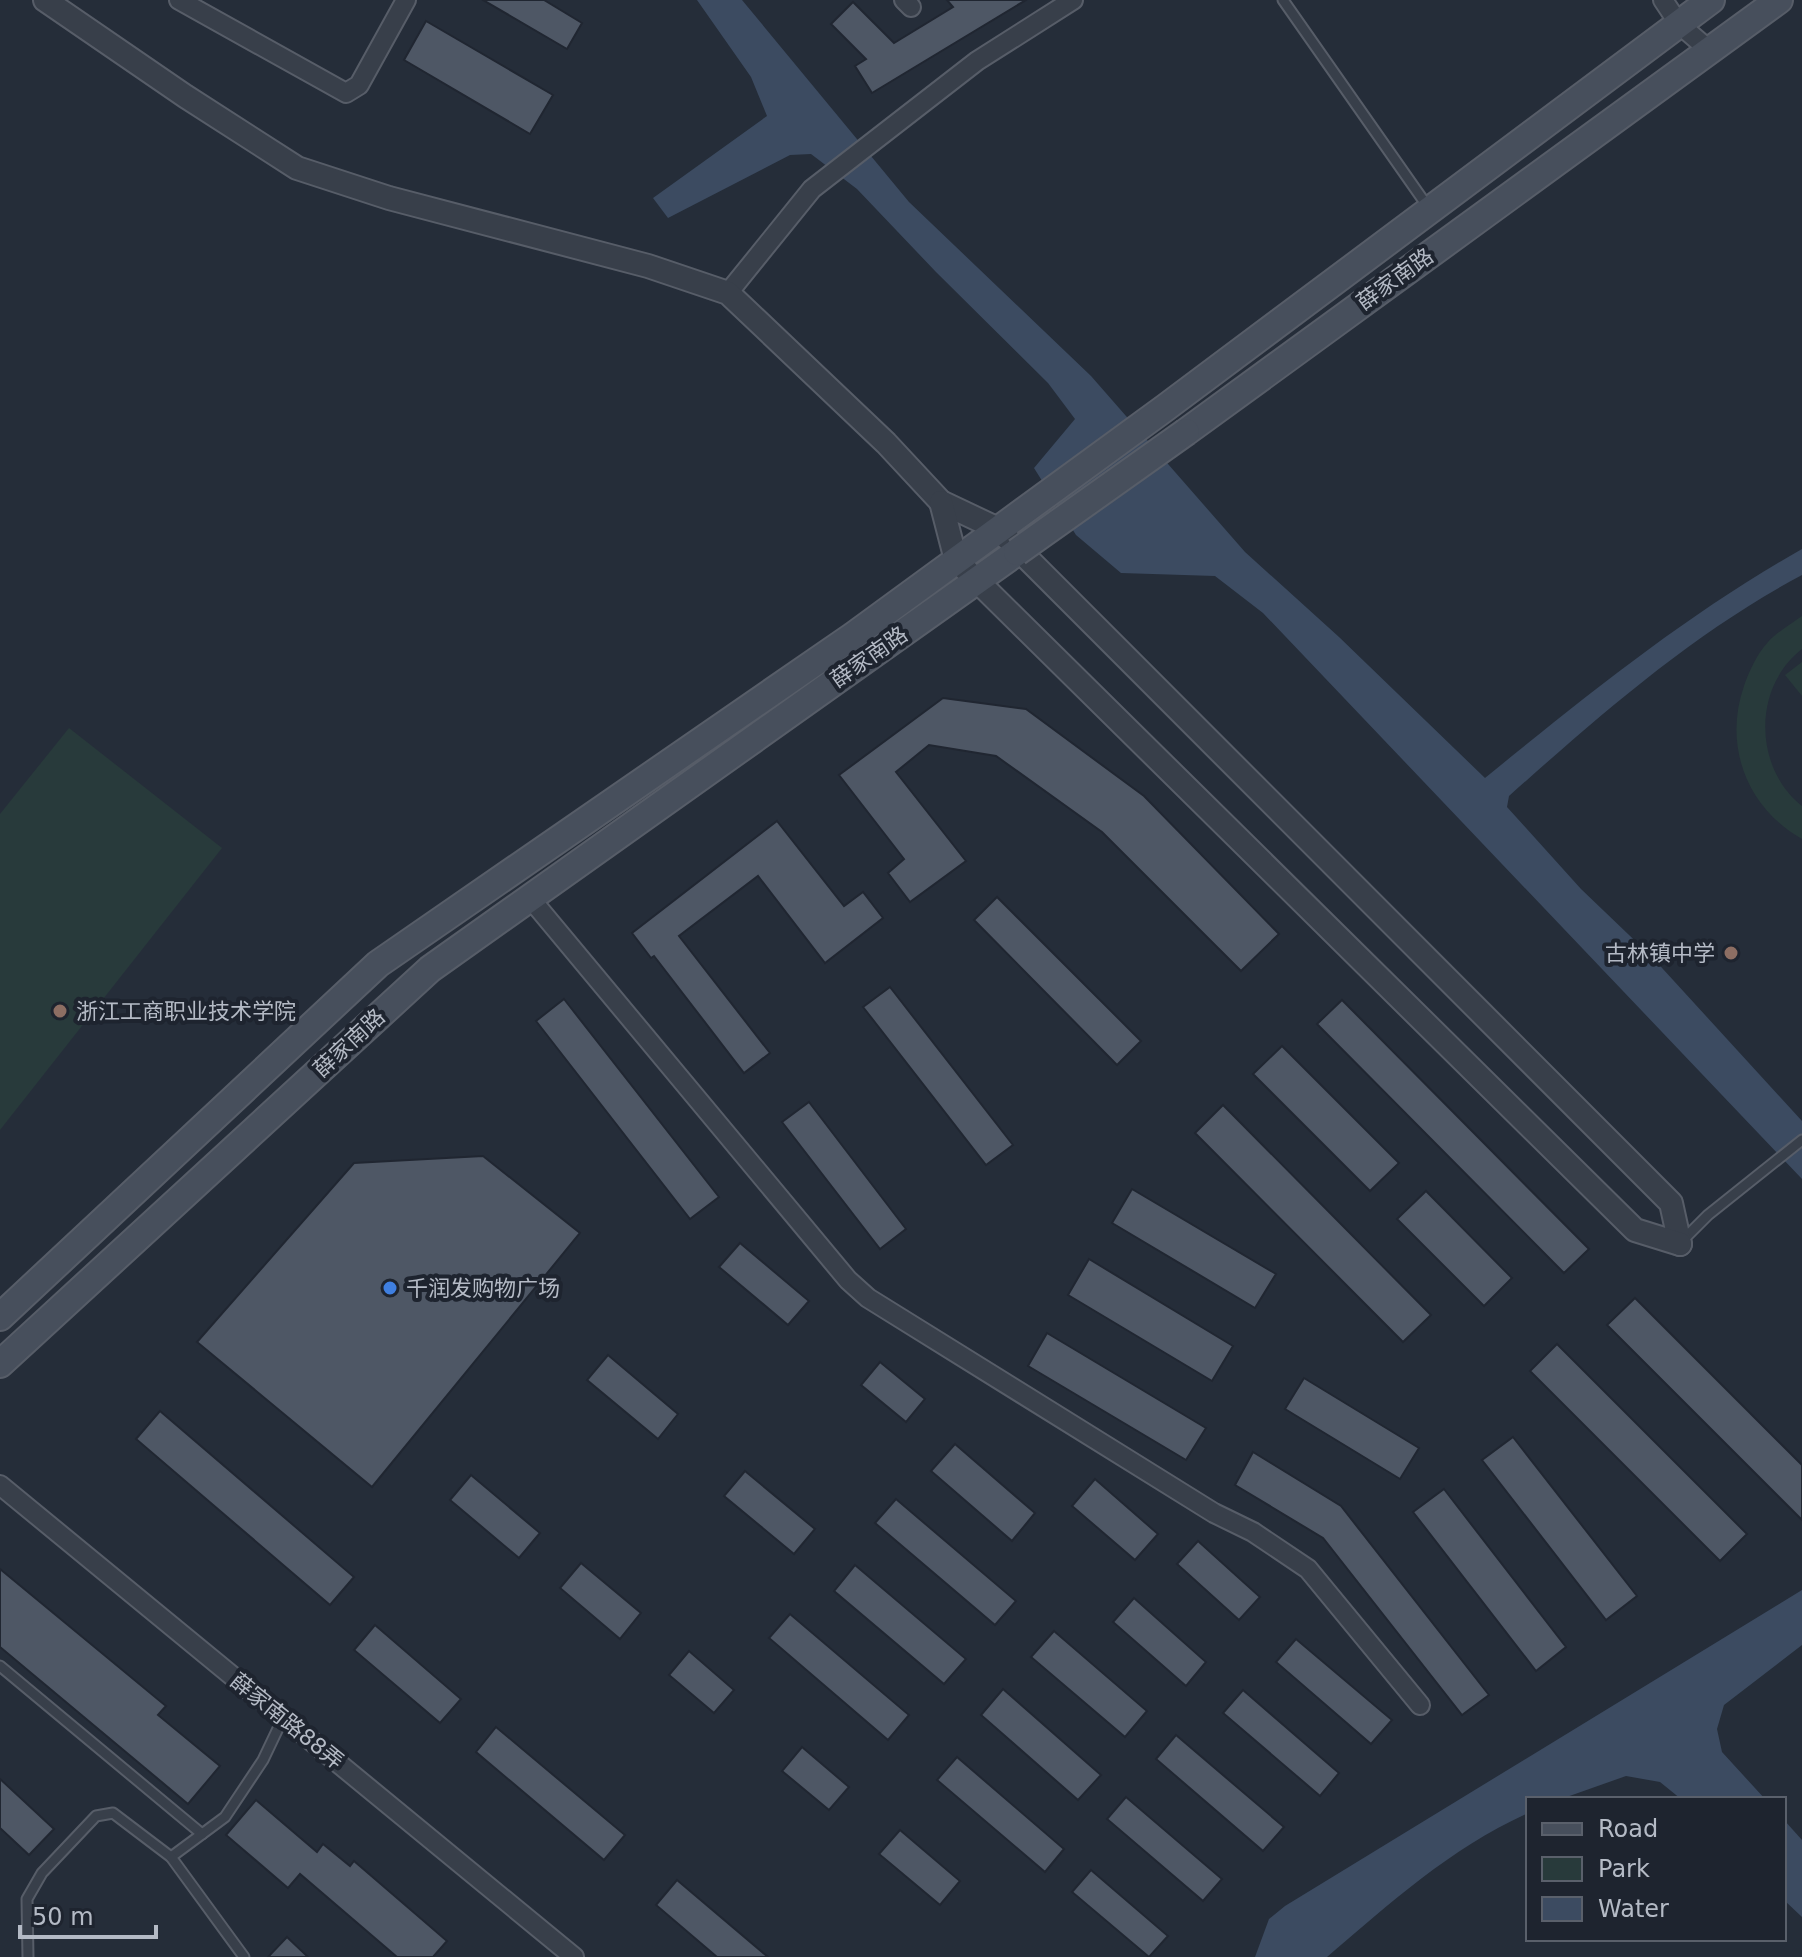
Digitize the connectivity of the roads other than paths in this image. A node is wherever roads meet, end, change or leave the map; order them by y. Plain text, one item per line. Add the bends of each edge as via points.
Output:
1 (45, 0) edge
2 (179, 0) edge
3 (406, 0) edge
4 (1073, 0) edge
5 (1283, 0) edge
6 (1663, 0) edge
7 (1711, 0) edge
8 (1779, 0) edge
9 (1679, 24) junction
10 (1709, 50) junction
11 (1430, 210) junction
12 (728, 293) junction
13 (941, 502) junction
14 (998, 529) junction
15 (956, 560) junction
16 (977, 581) junction
17 (530, 898) junction
18 (1802, 1140) edge
19 (1680, 1244) junction
20 (0, 1317) edge
21 (0, 1364) edge
22 (0, 1485) edge
23 (0, 1666) edge
24 (1420, 1705) dead end
25 (283, 1718) junction
26 (202, 1834) junction
27 (171, 1857) junction
28 (28, 1957) edge
29 (244, 1957) edge
30 (574, 1957) edge

1 - 12 street via 297,168
2 - 3 street via 346,93 359,85
4 - 12 street via 977,61 812,189
5 - 11 lane
6 - 9 street
7 - 9 main road, 薛家南路
8 - 10 main road, 薛家南路
9 - 10 street
9 - 11 main road, 薛家南路
10 - 16 main road, 薛家南路, bridge
11 - 14 main road, 薛家南路
12 - 13 street
13 - 14 street
13 - 15 street
14 - 15 main road, 薛家南路
14 - 19 street via 1671,1203
15 - 16 street
15 - 20 main road, 薛家南路 via 378,964
16 - 17 main road, 薛家南路
16 - 19 street via 1635,1230
17 - 21 main road, 薛家南路 via 430,969
17 - 24 street via 848,1280 868,1298 1308,1569
18 - 19 lane
22 - 25 street, 薛家南路88弄
23 - 26 lane
25 - 26 lane via 225,1817
25 - 30 street, 薛家南路88弄
26 - 27 lane
27 - 28 lane via 113,1813 96,1816 42,1873 27,1899
27 - 29 lane

